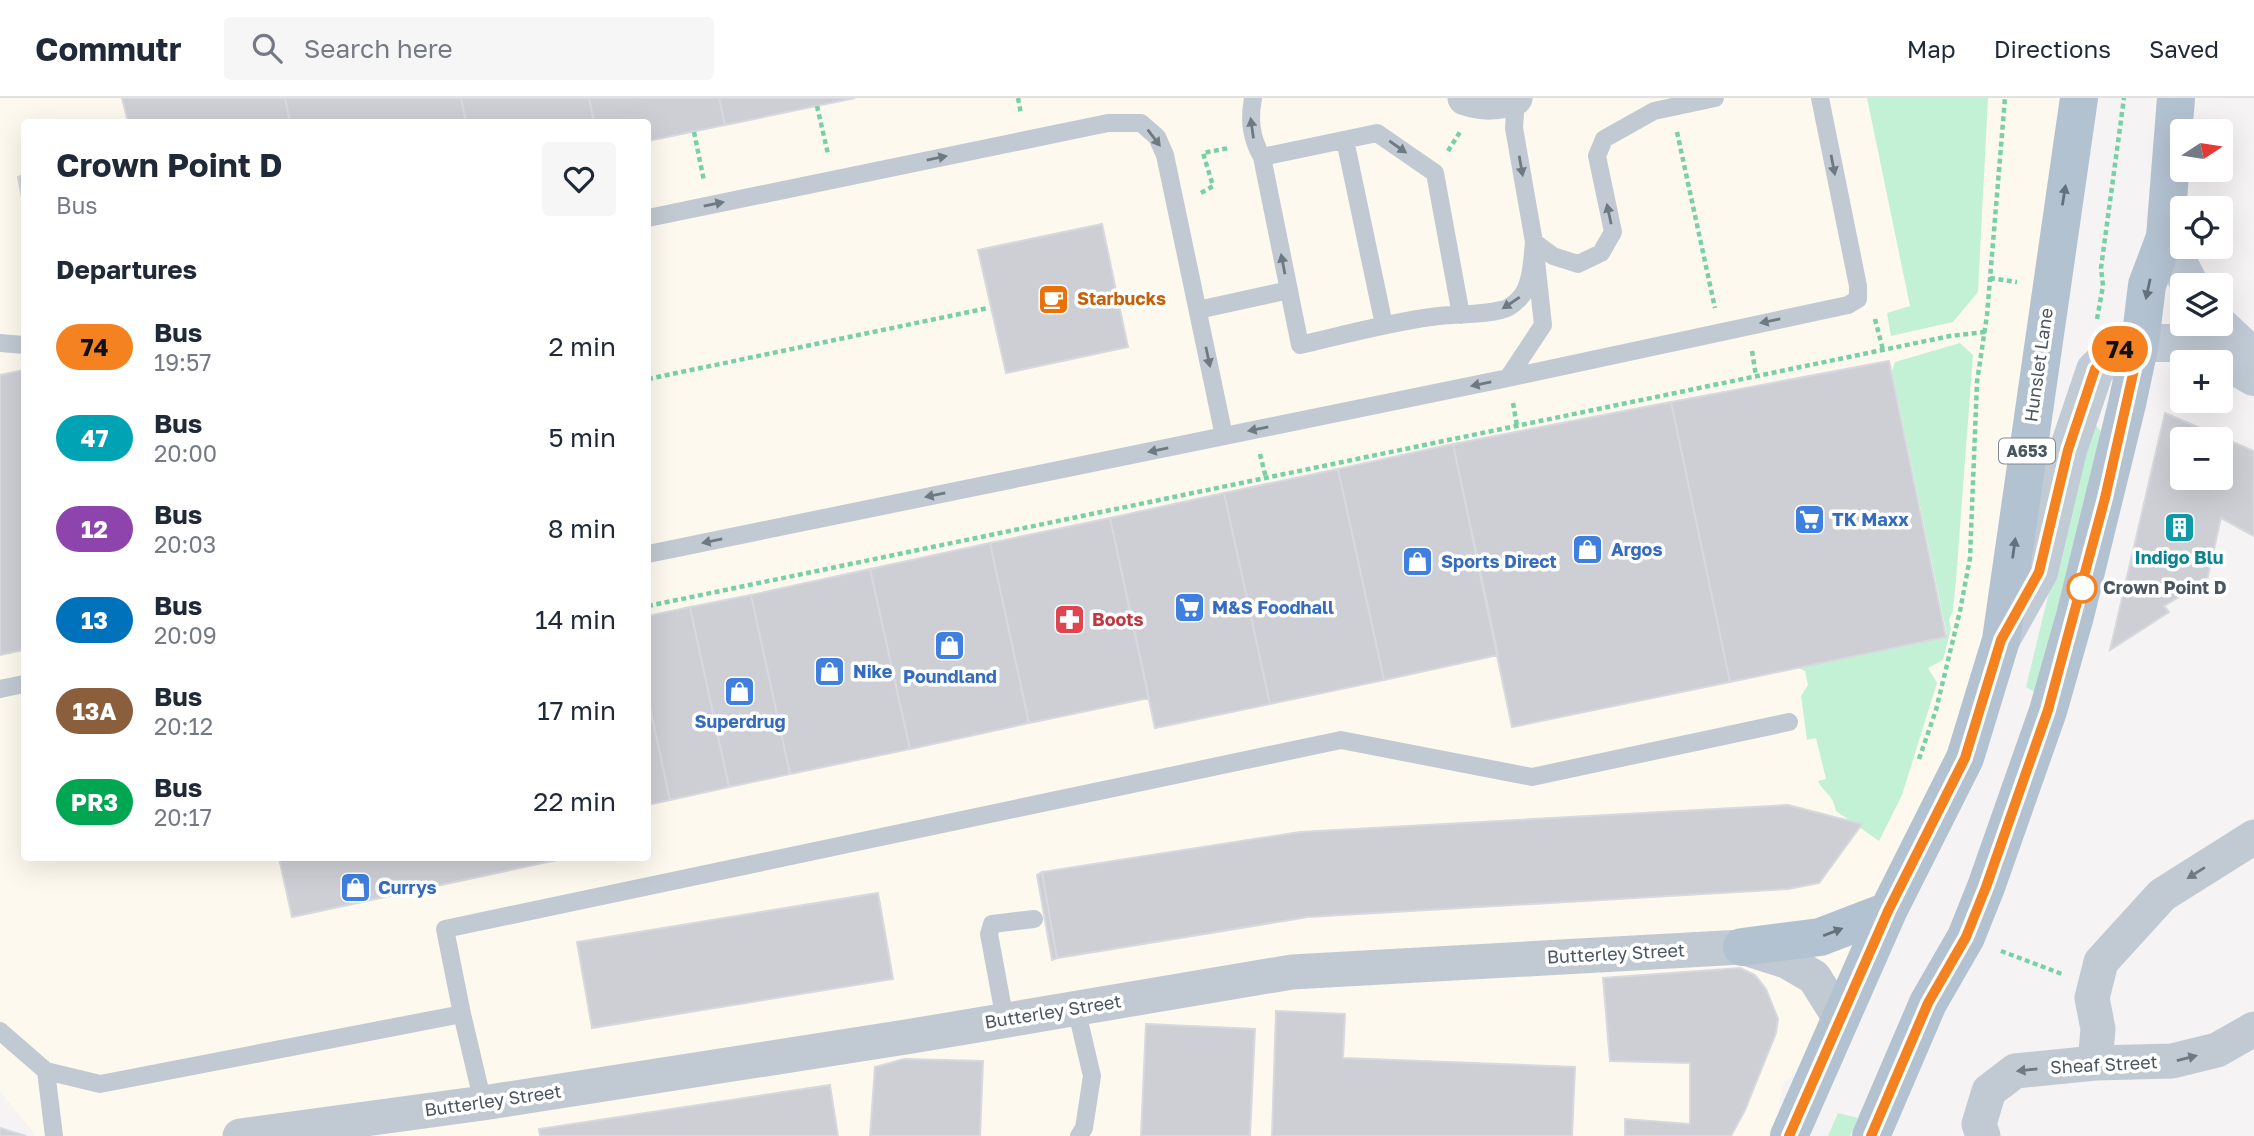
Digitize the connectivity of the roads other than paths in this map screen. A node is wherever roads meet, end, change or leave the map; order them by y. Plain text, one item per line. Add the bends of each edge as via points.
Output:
1 (1253, 98) edge
2 (1516, 98) edge
3 (1715, 98) edge
4 (1820, 98) edge
5 (2176, 98) edge
6 (1471, 100) edge
7 (2073, 103) edge
8 (1345, 140) junction
9 (1258, 150) junction
10 (651, 217) edge
11 (2165, 237) junction
12 (1534, 243) junction
13 (2184, 273) edge
14 (1289, 290) junction
15 (1198, 310) junction
16 (1461, 315) junction
17 (1384, 325) junction
18 (2231, 336) edge
19 (0, 343) edge
20 (2140, 343) junction
21 (21, 345) edge
22 (2254, 358) edge
23 (2254, 377) edge
24 (1508, 378) junction
25 (1224, 436) junction
26 (651, 553) edge
27 (2001, 640) junction
28 (21, 685) edge
29 (0, 690) edge
30 (1789, 722) dead end
31 (2254, 837) edge
32 (1888, 911) junction
33 (1034, 919) dead end
34 (1742, 947) junction
35 (1076, 1008) junction
36 (462, 1014) junction
37 (1005, 1020) junction
38 (1841, 1020) junction
39 (2254, 1030) edge
40 (0, 1031) edge
41 (2095, 1063) junction
42 (46, 1071) junction
43 (482, 1103) junction
44 (1981, 1130) edge
45 (54, 1136) edge
46 (240, 1136) edge
47 (1079, 1136) edge
48 (1789, 1136) edge
49 (1871, 1136) edge

9 -> 1 lane via 1250,118
2 - 6 street via 1498,103
2 -> 12 lane via 1514,128
12 -> 3 lane via 1553,256 1578,264 1601,253 1613,232 1597,156 1604,139 1654,111
4 -> 24 lane via 1858,299 1848,305
5 - 11 main road
27 -> 7 main road, Hunslet Lane / A653
8 - 9 lane
8 -> 16 lane via 1377,133 1435,173
8 - 17 lane
14 -> 9 lane
10 -> 15 lane via 1108,123 1141,123 1157,137 1165,155
11 - 13 main road
11 -> 20 main road via 2147,285
12 -> 16 lane via 1521,297 1506,309
12 - 24 lane via 1543,325
14 - 15 lane
14 - 17 lane via 1300,345
15 -> 25 lane
16 - 17 lane
18 - 22 main road
19 - 21 lane
20 - 23 main road, A653 via 2189,345
20 - 27 main road, A653 via 2113,352 2095,369 2068,450 2039,572
20 - 49 main road via 2048,710 1966,937 1928,1003
24 -> 25 lane
25 -> 26 lane
27 - 32 main road, Hunslet Lane / A653 via 1965,758
28 - 29 lane
30 - 36 lane via 1532,776 1341,740 445,929
31 -> 41 street via 2162,895 2101,962 2092,998 2098,1029
34 -> 32 main road via 1820,937
32 - 38 main road, Hunslet Lane / A653
33 - 37 lane via 992,925 989,934
34 - 35 street, Butterley Street via 1292,972
34 - 38 street, Butterley Street via 1786,961 1814,977
35 - 37 street, Butterley Street
35 - 47 lane via 1092,1076
36 - 42 lane via 100,1084
36 - 43 lane
37 - 43 street, Butterley Street
38 - 48 main road, Hunslet Lane / A653
41 -> 39 street, Sheaf Street via 2172,1061 2217,1050
40 - 42 lane
41 -> 44 street, Sheaf Street via 2015,1071 1989,1091
42 - 45 lane
43 - 46 street, Butterley Street

